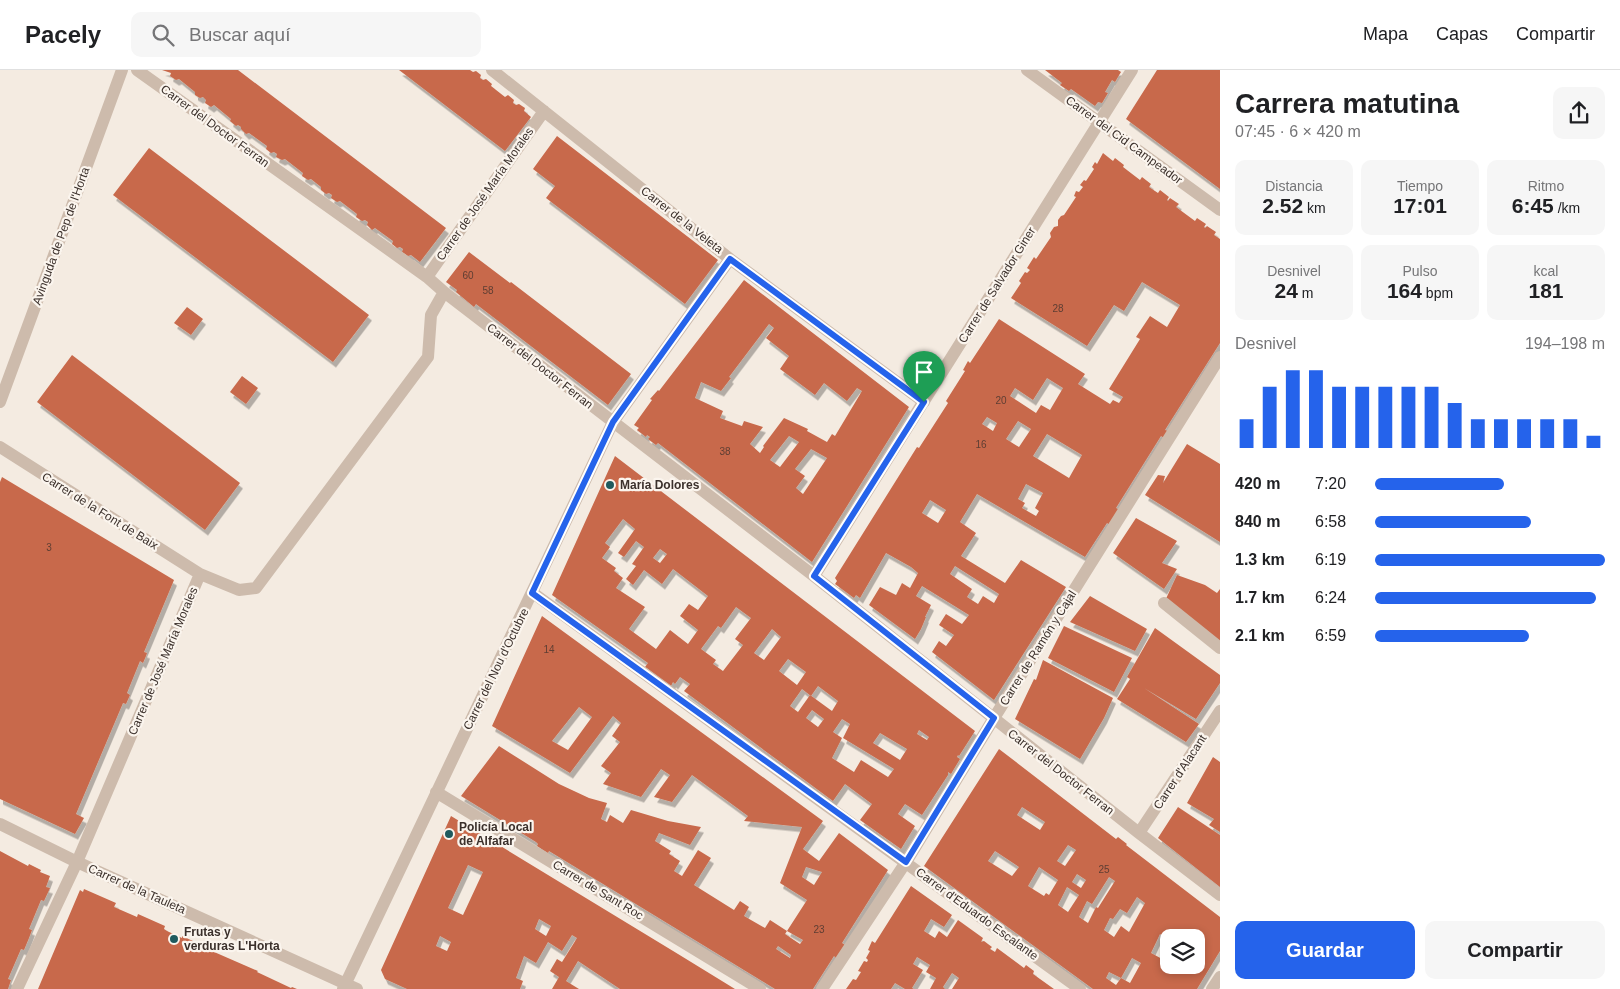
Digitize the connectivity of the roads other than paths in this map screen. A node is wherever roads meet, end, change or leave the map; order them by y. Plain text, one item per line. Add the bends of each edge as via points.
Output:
1 (122, 70) edge
2 (137, 70) edge
3 (492, 70) edge
4 (1027, 70) edge
5 (1132, 70) edge
6 (544, 112) junction
7 (1099, 122) junction
8 (1220, 210) edge
9 (730, 259) junction
10 (427, 278) junction
11 (444, 292) junction
12 (1220, 357) edge
13 (0, 402) edge
14 (924, 402) junction
15 (613, 422) junction
16 (0, 447) edge
17 (200, 574) junction
18 (814, 576) junction
19 (532, 593) junction
20 (1164, 603) dead end
21 (1220, 648) edge
22 (1220, 711) edge
23 (994, 718) junction
24 (436, 792) junction
25 (0, 824) edge
26 (1139, 833) junction
27 (78, 862) junction
28 (906, 862) junction
29 (1220, 895) edge
30 (1220, 977) edge
31 (344, 986) edge
32 (18, 989) edge
33 (357, 989) edge
34 (760, 989) edge
35 (822, 989) edge
36 (1080, 989) edge
37 (1212, 989) edge

1 - 13 street, Avinguda de Pep de l'Horta
2 - 10 street, Carrer del Doctor Ferran
3 - 6 street, Carrer de la Veleta
4 - 7 street, Carrer del Cid Campeador
5 - 7 street, Carrer de Salvador Giner
6 - 9 street, Carrer de la Veleta
6 - 10 street, Carrer de José María Morales
7 - 8 street, Carrer del Cid Campeador
7 - 14 street, Carrer de Salvador Giner
9 - 14 street, Carrer de la Veleta
9 - 15 street, Carrer del Nou d'Octubre
10 - 11 street, Carrer del Doctor Ferran
11 - 15 street, Carrer del Doctor Ferran
11 - 17 street, Carrer de José María Morales via 431,316 428,357 256,588 239,590
12 - 23 street, Carrer de Ramón y Cajal
14 - 18 street, Carrer de Salvador Giner
15 - 18 street, Carrer del Doctor Ferran
15 - 19 street, Carrer del Nou d'Octubre
16 - 17 street, Carrer de la Font de Baix
17 - 27 street, Carrer de José María Morales
18 - 23 street, Carrer del Doctor Ferran
19 - 24 street, Carrer del Nou d'Octubre
19 - 28 street, Carrer d'Eduardo Escalante
20 - 21 street
22 - 26 street, Carrer d'Alacant
23 - 26 street, Carrer del Doctor Ferran
23 - 28 street, Carrer de Ramón y Cajal
24 - 31 street, Carrer del Nou d'Octubre
24 - 34 street, Carrer de Sant Roc
25 - 27 street, Carrer de la Tauleta
26 - 29 street, Carrer del Doctor Ferran
27 - 31 street, Carrer de la Tauleta
27 - 32 street, Carrer de José María Morales
28 - 35 street, Carrer de Ramón y Cajal
28 - 36 street, Carrer d'Eduardo Escalante
30 - 37 street
31 - 33 street, Carrer de la Tauleta

